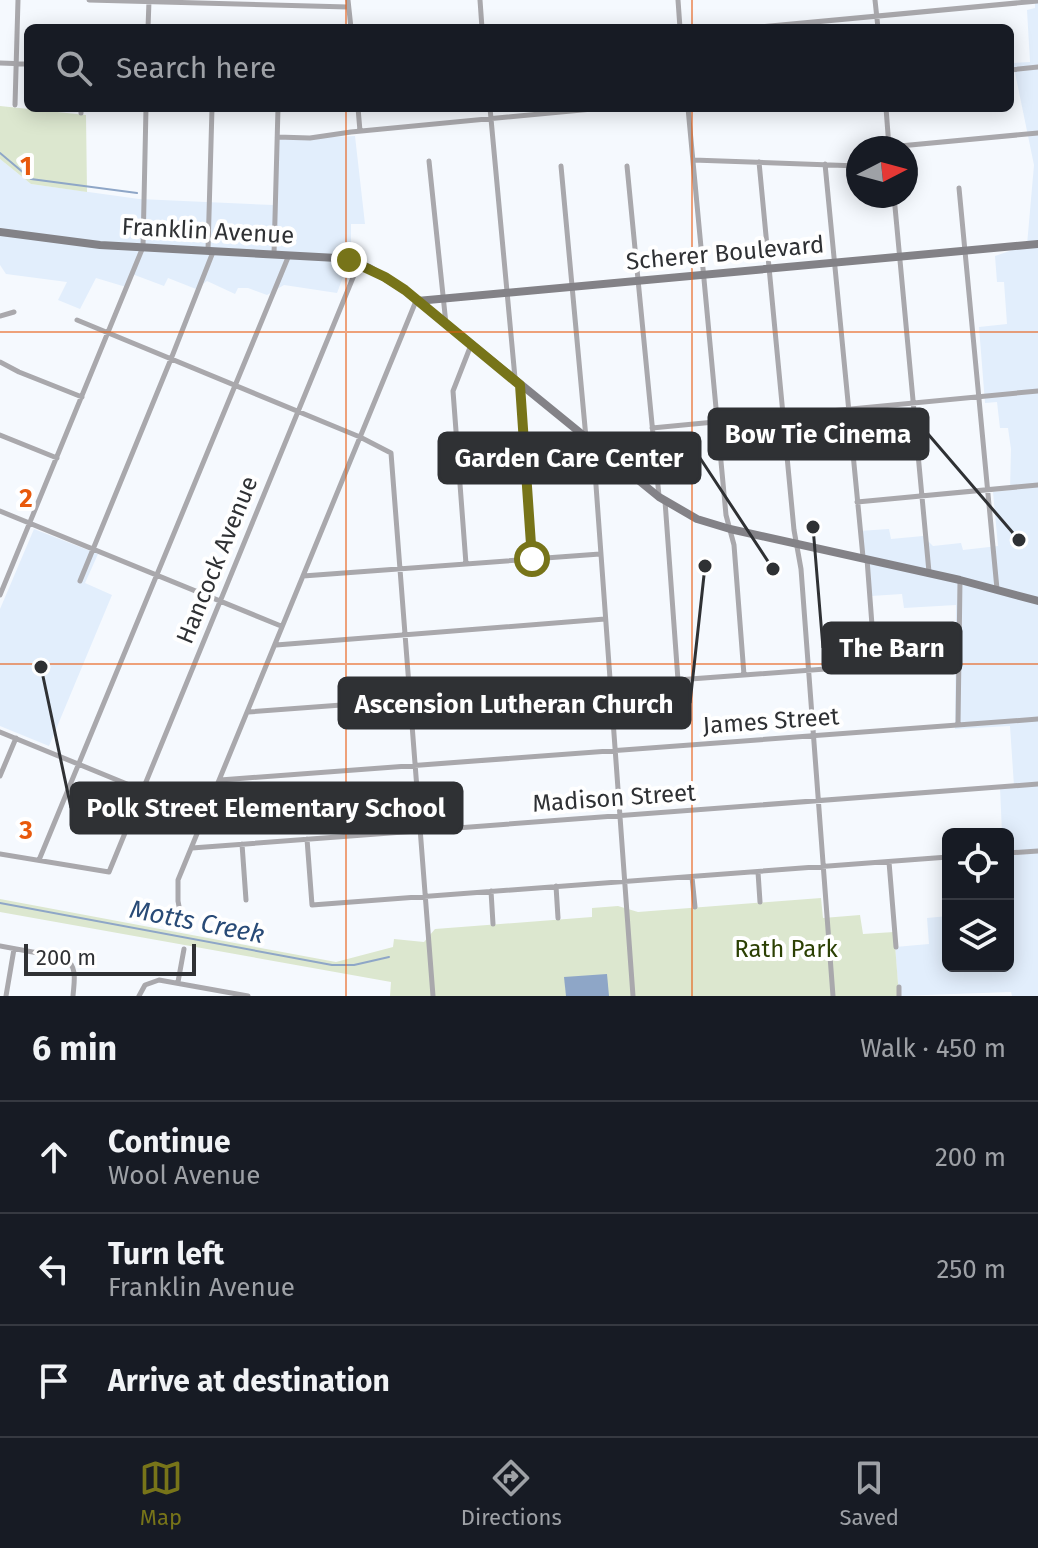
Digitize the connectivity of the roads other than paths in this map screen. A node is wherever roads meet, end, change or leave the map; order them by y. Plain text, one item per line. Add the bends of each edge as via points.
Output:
1 (18, 0) edge
2 (89, 0) edge
3 (480, 0) edge
4 (678, 0) edge
5 (875, 0) edge
6 (149, 1) edge
7 (1038, 1) edge
8 (348, 4) edge
9 (877, 16) junction
10 (148, 24) edge
11 (350, 24) edge
12 (482, 24) edge
13 (680, 24) edge
14 (792, 24) edge
15 (878, 24) edge
16 (0, 63) edge
17 (16, 64) junction
18 (24, 64) edge
19 (1038, 67) edge
20 (1014, 70) edge
21 (15, 105) dead end
22 (146, 112) edge
23 (212, 112) edge
24 (278, 112) edge
25 (358, 112) edge
26 (490, 112) edge
27 (562, 112) edge
28 (688, 112) edge
29 (886, 112) edge
30 (491, 119) junction
31 (360, 131) junction
32 (1038, 133) edge
33 (888, 136) edge
34 (277, 137) junction
35 (918, 145) edge
36 (693, 160) junction
37 (429, 161) dead end
38 (759, 162) junction
39 (825, 164) junction
40 (846, 165) edge
41 (561, 166) dead end
42 (627, 166) dead end
43 (959, 188) dead end
44 (895, 208) edge
45 (0, 232) edge
46 (1038, 244) edge
47 (143, 247) junction
48 (211, 250) junction
49 (965, 251) junction
50 (274, 254) junction
51 (289, 255) junction
52 (900, 257) junction
53 (359, 263) junction
54 (835, 263) junction
55 (769, 269) junction
56 (704, 275) junction
57 (638, 282) junction
58 (573, 288) junction
59 (508, 294) junction
60 (444, 299) junction
61 (416, 301) junction
62 (14, 312) dead end
63 (0, 316) edge
64 (77, 320) dead end
65 (446, 325) junction
66 (108, 333) junction
67 (471, 344) junction
68 (171, 359) junction
69 (0, 362) edge
70 (518, 383) junction
71 (234, 385) junction
72 (1038, 391) edge
73 (82, 397) junction
74 (979, 397) junction
75 (913, 404) junction
76 (848, 410) junction
77 (297, 411) junction
78 (783, 416) junction
79 (717, 422) junction
80 (652, 428) junction
81 (0, 435) edge
82 (360, 437) junction
83 (590, 441) junction
84 (57, 458) junction
85 (1038, 485) edge
86 (988, 489) junction
87 (922, 495) junction
88 (662, 499) junction
89 (857, 502) junction
90 (0, 511) edge
91 (30, 523) junction
92 (730, 529) junction
93 (797, 544) junction
94 (93, 549) junction
95 (600, 554) junction
96 (532, 559) junction
97 (865, 559) junction
98 (466, 564) junction
99 (401, 569) junction
100 (929, 573) junction
101 (157, 575) junction
102 (303, 576) junction
103 (960, 580) junction
104 (80, 581) dead end
105 (2, 586) edge
106 (997, 590) junction
107 (0, 595) edge
108 (220, 600) junction
109 (1038, 601) edge
110 (605, 619) junction
111 (281, 626) junction
112 (406, 634) junction
113 (276, 645) junction
114 (959, 659) junction
115 (875, 665) junction
116 (809, 670) junction
117 (744, 675) junction
118 (678, 680) junction
119 (610, 685) junction
120 (411, 700) junction
121 (248, 712) junction
122 (1038, 719) edge
123 (958, 725) junction
124 (0, 732) edge
125 (814, 735) junction
126 (16, 738) junction
127 (615, 750) junction
128 (79, 764) junction
129 (415, 765) junction
130 (0, 776) edge
131 (220, 780) junction
132 (1038, 784) edge
133 (142, 790) junction
134 (819, 801) junction
135 (205, 816) junction
136 (619, 816) junction
137 (420, 831) junction
138 (307, 839) junction
139 (242, 844) junction
140 (192, 848) junction
141 (1038, 851) edge
142 (1014, 853) edge
143 (0, 854) edge
144 (942, 858) edge
145 (39, 860) junction
146 (889, 862) junction
147 (823, 867) junction
148 (758, 872) junction
149 (692, 877) junction
150 (624, 881) junction
151 (556, 886) junction
152 (491, 891) junction
153 (425, 896) junction
154 (246, 900) dead end
155 (760, 902) dead end
156 (695, 907) dead end
157 (558, 918) dead end
158 (493, 924) dead end
159 (183, 928) dead end
160 (0, 946) edge
161 (896, 947) dead end
162 (14, 949) junction
163 (184, 949) dead end
164 (178, 982) junction
165 (899, 987) dead end
166 (205, 988) junction
167 (6, 996) edge
168 (73, 996) edge
169 (139, 996) edge
170 (204, 996) edge
171 (248, 996) edge
172 (433, 996) edge
173 (633, 996) edge
174 (833, 996) edge
175 (899, 996) edge

1 - 17 street
2 - 6 street
3 - 12 street
4 - 13 street
5 - 9 street
6 - 8 street
6 - 10 street
7 - 9 street
8 - 11 street
9 - 14 street
9 - 15 street
16 - 17 street
17 - 18 street
17 - 21 street
19 - 20 street
22 - 47 street
23 - 48 street
24 - 34 street
25 - 31 street
26 - 30 street
27 - 30 street
28 - 36 street
29 - 33 street
30 - 31 street
30 - 59 street
31 - 34 street
32 - 35 street
34 - 50 street
36 - 38 street
36 - 56 street
37 - 60 street
38 - 39 street
38 - 55 street
39 - 40 street
39 - 54 street
41 - 58 street
42 - 57 street
43 - 49 street
44 - 52 street
45 - 47 main road, Franklin Avenue
46 - 49 main road, Scherer Boulevard
47 - 48 main road, Franklin Avenue
47 - 66 street
48 - 50 main road, Franklin Avenue
48 - 68 street
49 - 52 main road, Scherer Boulevard
49 - 74 street
50 - 51 main road, Franklin Avenue
51 - 53 main road, Franklin Avenue
51 - 71 street
52 - 54 main road, Scherer Boulevard
52 - 75 street
53 - 61 main road, Franklin Avenue
53 - 77 street, Hancock Avenue
54 - 55 main road, Scherer Boulevard
54 - 76 street
55 - 56 main road, Scherer Boulevard
55 - 78 street
56 - 57 main road, Scherer Boulevard
56 - 79 street
57 - 58 main road, Scherer Boulevard
57 - 80 street
58 - 59 main road, Scherer Boulevard
58 - 83 street
59 - 60 main road, Scherer Boulevard
59 - 70 street
60 - 61 main road, Scherer Boulevard
60 - 65 street
61 - 65 main road, Franklin Avenue
61 - 82 street
62 - 63 street
64 - 66 street
65 - 67 main road, Franklin Avenue
66 - 68 street
66 - 73 street
67 - 70 main road, Franklin Avenue
67 - 98 street via 453,391
68 - 71 street
68 - 94 street
69 - 73 street
70 - 83 main road, Franklin Avenue
70 - 96 street
71 - 77 street
71 - 101 street
72 - 74 street
73 - 84 street
74 - 75 street
74 - 86 street
75 - 76 street
75 - 87 street
76 - 78 street
76 - 89 street
77 - 82 street
77 - 108 street, Hancock Avenue
78 - 79 street
78 - 93 street
79 - 80 street
79 - 92 street
80 - 88 street
81 - 84 street
82 - 99 street via 392,456
82 - 102 street
83 - 88 main road, Franklin Avenue
83 - 95 street
84 - 91 street
85 - 86 street
86 - 87 street
86 - 106 street
87 - 89 street
87 - 100 street
88 - 92 main road, Franklin Avenue via 697,519
88 - 118 street
89 - 97 street
90 - 91 street
91 - 94 street
91 - 105 street
92 - 93 main road, Franklin Avenue
92 - 117 street
93 - 97 main road, Franklin Avenue
93 - 116 street
94 - 101 street
94 - 104 street
95 - 96 street
95 - 110 street
96 - 98 street
97 - 100 main road, Franklin Avenue
97 - 115 street
98 - 99 street
99 - 102 street
99 - 112 street
100 - 103 main road, Franklin Avenue
101 - 108 street
101 - 128 street
102 - 111 street
103 - 106 main road, Franklin Avenue
103 - 114 street
105 - 107 street
106 - 109 main road, Franklin Avenue
108 - 111 street
108 - 133 street, Hancock Avenue
110 - 112 street
110 - 119 street
111 - 113 street
112 - 113 street
112 - 120 street
113 - 121 street
114 - 115 street
114 - 123 street
115 - 116 street
116 - 117 street
116 - 125 street
117 - 118 street
118 - 119 street
119 - 120 street
119 - 127 street
120 - 121 street
120 - 129 street
121 - 131 street
122 - 123 street, James Street
123 - 125 street, James Street
124 - 126 street
125 - 127 street, James Street
125 - 134 street
126 - 128 street
126 - 130 street
127 - 129 street, James Street
127 - 136 street
128 - 133 street
128 - 145 street
129 - 131 street, James Street
129 - 137 street
131 - 135 street
132 - 134 street, Madison Street
133 - 135 street
133 - 145 street, Hancock Avenue via 109,872
134 - 136 street, Madison Street
134 - 147 street
135 - 140 street
136 - 137 street, Madison Street
136 - 150 street
137 - 138 street, Madison Street
137 - 153 street
138 - 139 street, Madison Street
138 - 153 street via 312,905
139 - 140 street, Madison Street
139 - 154 street
140 - 159 street via 178,880
141 - 142 street
143 - 145 street
144 - 146 street
146 - 147 street
146 - 161 street
147 - 148 street
147 - 174 street
148 - 149 street
148 - 155 street
149 - 150 street
149 - 156 street
150 - 151 street
150 - 173 street
151 - 152 street
151 - 157 street
152 - 153 street
152 - 158 street
153 - 172 street
160 - 162 street
162 - 167 street
162 - 168 street via 70,961
163 - 164 street
164 - 166 street
164 - 169 street via 145,985
165 - 175 street
166 - 170 street
166 - 171 street

